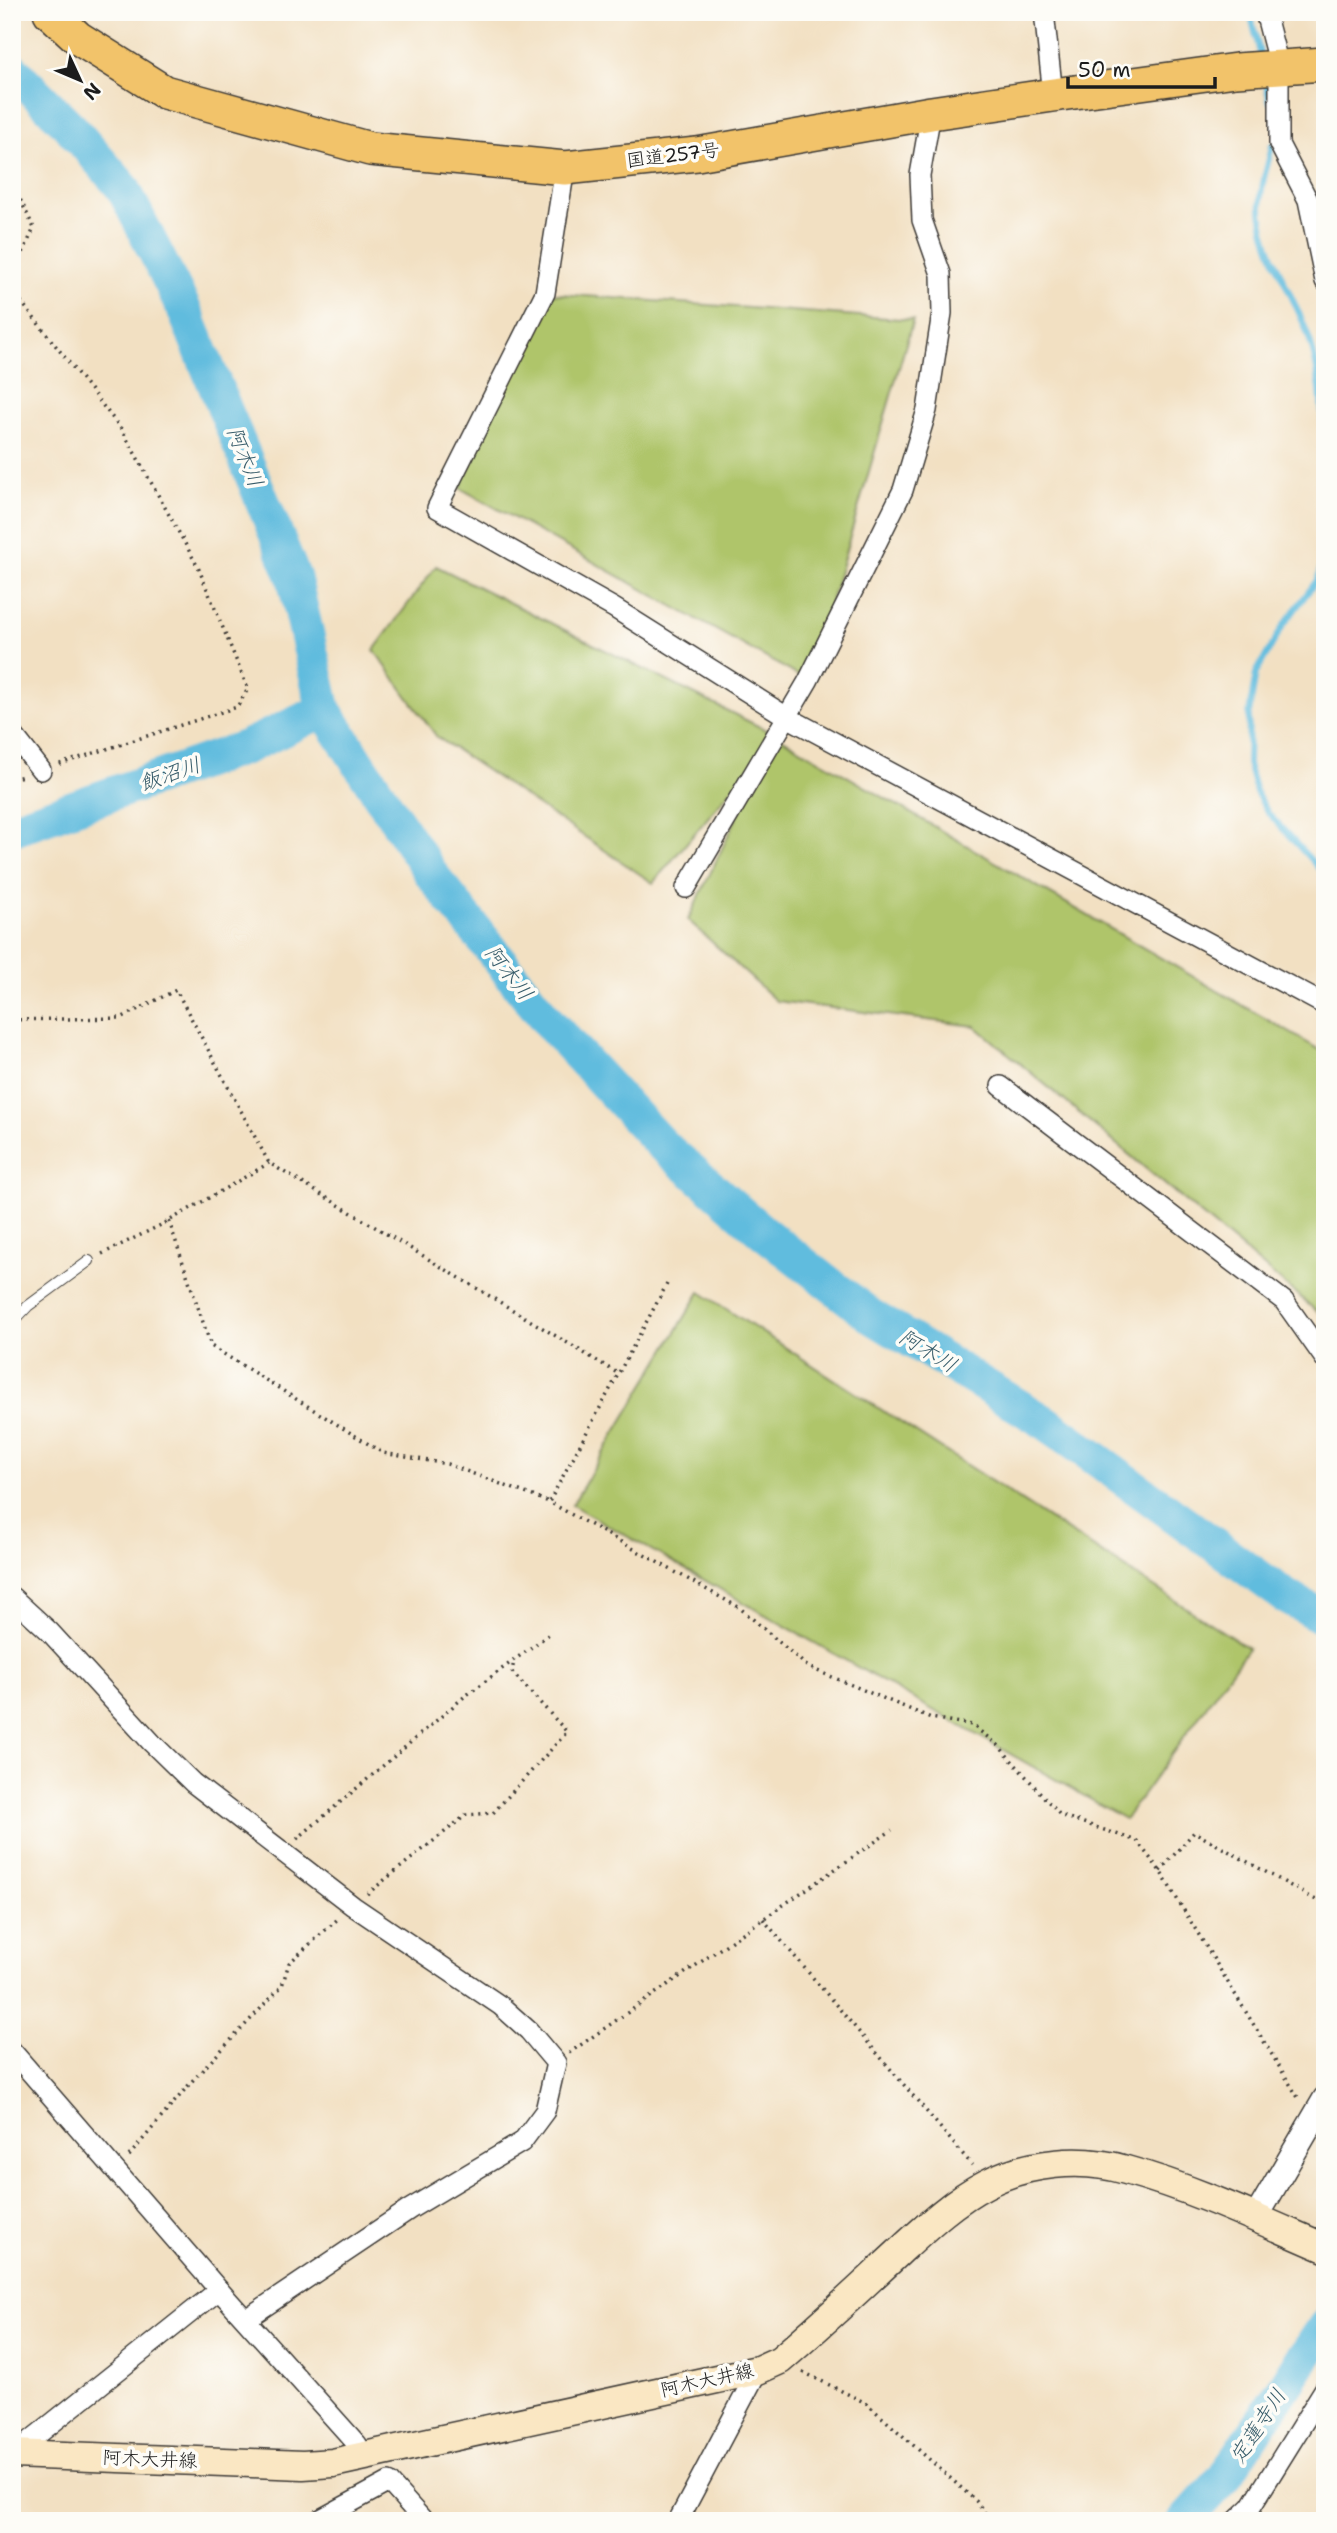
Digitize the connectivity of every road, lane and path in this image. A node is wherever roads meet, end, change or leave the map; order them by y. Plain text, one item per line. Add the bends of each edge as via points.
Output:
1 (50, 12) edge
2 (1044, 12) edge
3 (1265, 12) edge
4 (1325, 64) edge
5 (1279, 66) junction
6 (1053, 95) junction
7 (932, 113) junction
8 (565, 168) junction
9 (12, 189) edge
10 (12, 264) edge
11 (1325, 281) edge
12 (12, 290) edge
13 (787, 717) junction
14 (12, 733) edge
15 (41, 770) junction
16 (12, 779) edge
17 (686, 888) dead end
18 (1325, 1004) edge
19 (12, 1020) edge
20 (1001, 1086) dead end
21 (269, 1163) junction
22 (169, 1221) junction
23 (89, 1261) joint
24 (667, 1284) dead end
25 (12, 1323) edge
26 (1325, 1359) edge
27 (619, 1374) junction
28 (549, 1502) junction
29 (12, 1597) edge
30 (548, 1635) dead end
31 (892, 1830) dead end
32 (282, 1851) junction
33 (1160, 1871) junction
34 (1325, 1905) edge
35 (763, 1919) junction
36 (16, 2062) edge
37 (556, 2063) junction
38 (1319, 2110) edge
39 (987, 2183) junction
40 (1255, 2219) junction
41 (1325, 2248) edge
42 (219, 2290) junction
43 (246, 2319) junction
44 (769, 2365) junction
45 (1325, 2388) edge
46 (18, 2455) edge
47 (363, 2455) junction
48 (317, 2521) edge
49 (424, 2521) edge
50 (678, 2521) edge
51 (991, 2521) edge
52 (1236, 2521) edge

1 - 8 highway, 国道257号 via 78,38 164,92 370,149
2 - 6 street
3 - 5 street
4 - 5 highway, 国道257号
5 - 6 highway, 国道257号
5 - 11 street via 1279,144 1308,200
6 - 7 highway, 国道257号
7 - 8 highway, 国道257号 via 697,153
7 - 13 street via 920,175 922,220 941,274 942,313 927,410 902,491
8 - 13 street via 545,293 437,508 614,608
9 - 10 path via 34,228 23,253
12 - 15 path via 122,429 198,567 248,689 237,707
13 - 17 street
13 - 18 street
14 - 15 street
15 - 16 path
19 - 21 path via 121,1018 176,990
20 - 26 street via 1284,1301
21 - 22 path
21 - 27 path
22 - 23 path
22 - 28 path via 211,1346 383,1453 447,1464
23 - 25 lane
24 - 27 path
27 - 28 path
28 - 33 path via 740,1608 808,1667 931,1718 972,1725 998,1745 1060,1815 1137,1841
29 - 32 street via 193,1783
30 - 32 path via 464,1698
31 - 35 path
32 - 37 street via 500,2007 529,2031
33 - 34 path via 1194,1832
33 - 38 path
35 - 37 path
35 - 39 path
36 - 42 street
37 - 43 street via 545,2111 522,2142 410,2209
38 - 40 street
39 - 40 main road, 阿木大井線 via 1056,2163 1124,2169
39 - 44 main road, 阿木大井線 via 927,2226
40 - 41 main road, 阿木大井線
42 - 43 street
42 - 46 street
43 - 47 street
44 - 47 main road, 阿木大井線
44 - 50 street
44 - 51 path via 866,2403 976,2501
45 - 52 street via 1251,2507
46 - 47 main road, 阿木大井線 via 303,2465
48 - 49 street via 389,2482

